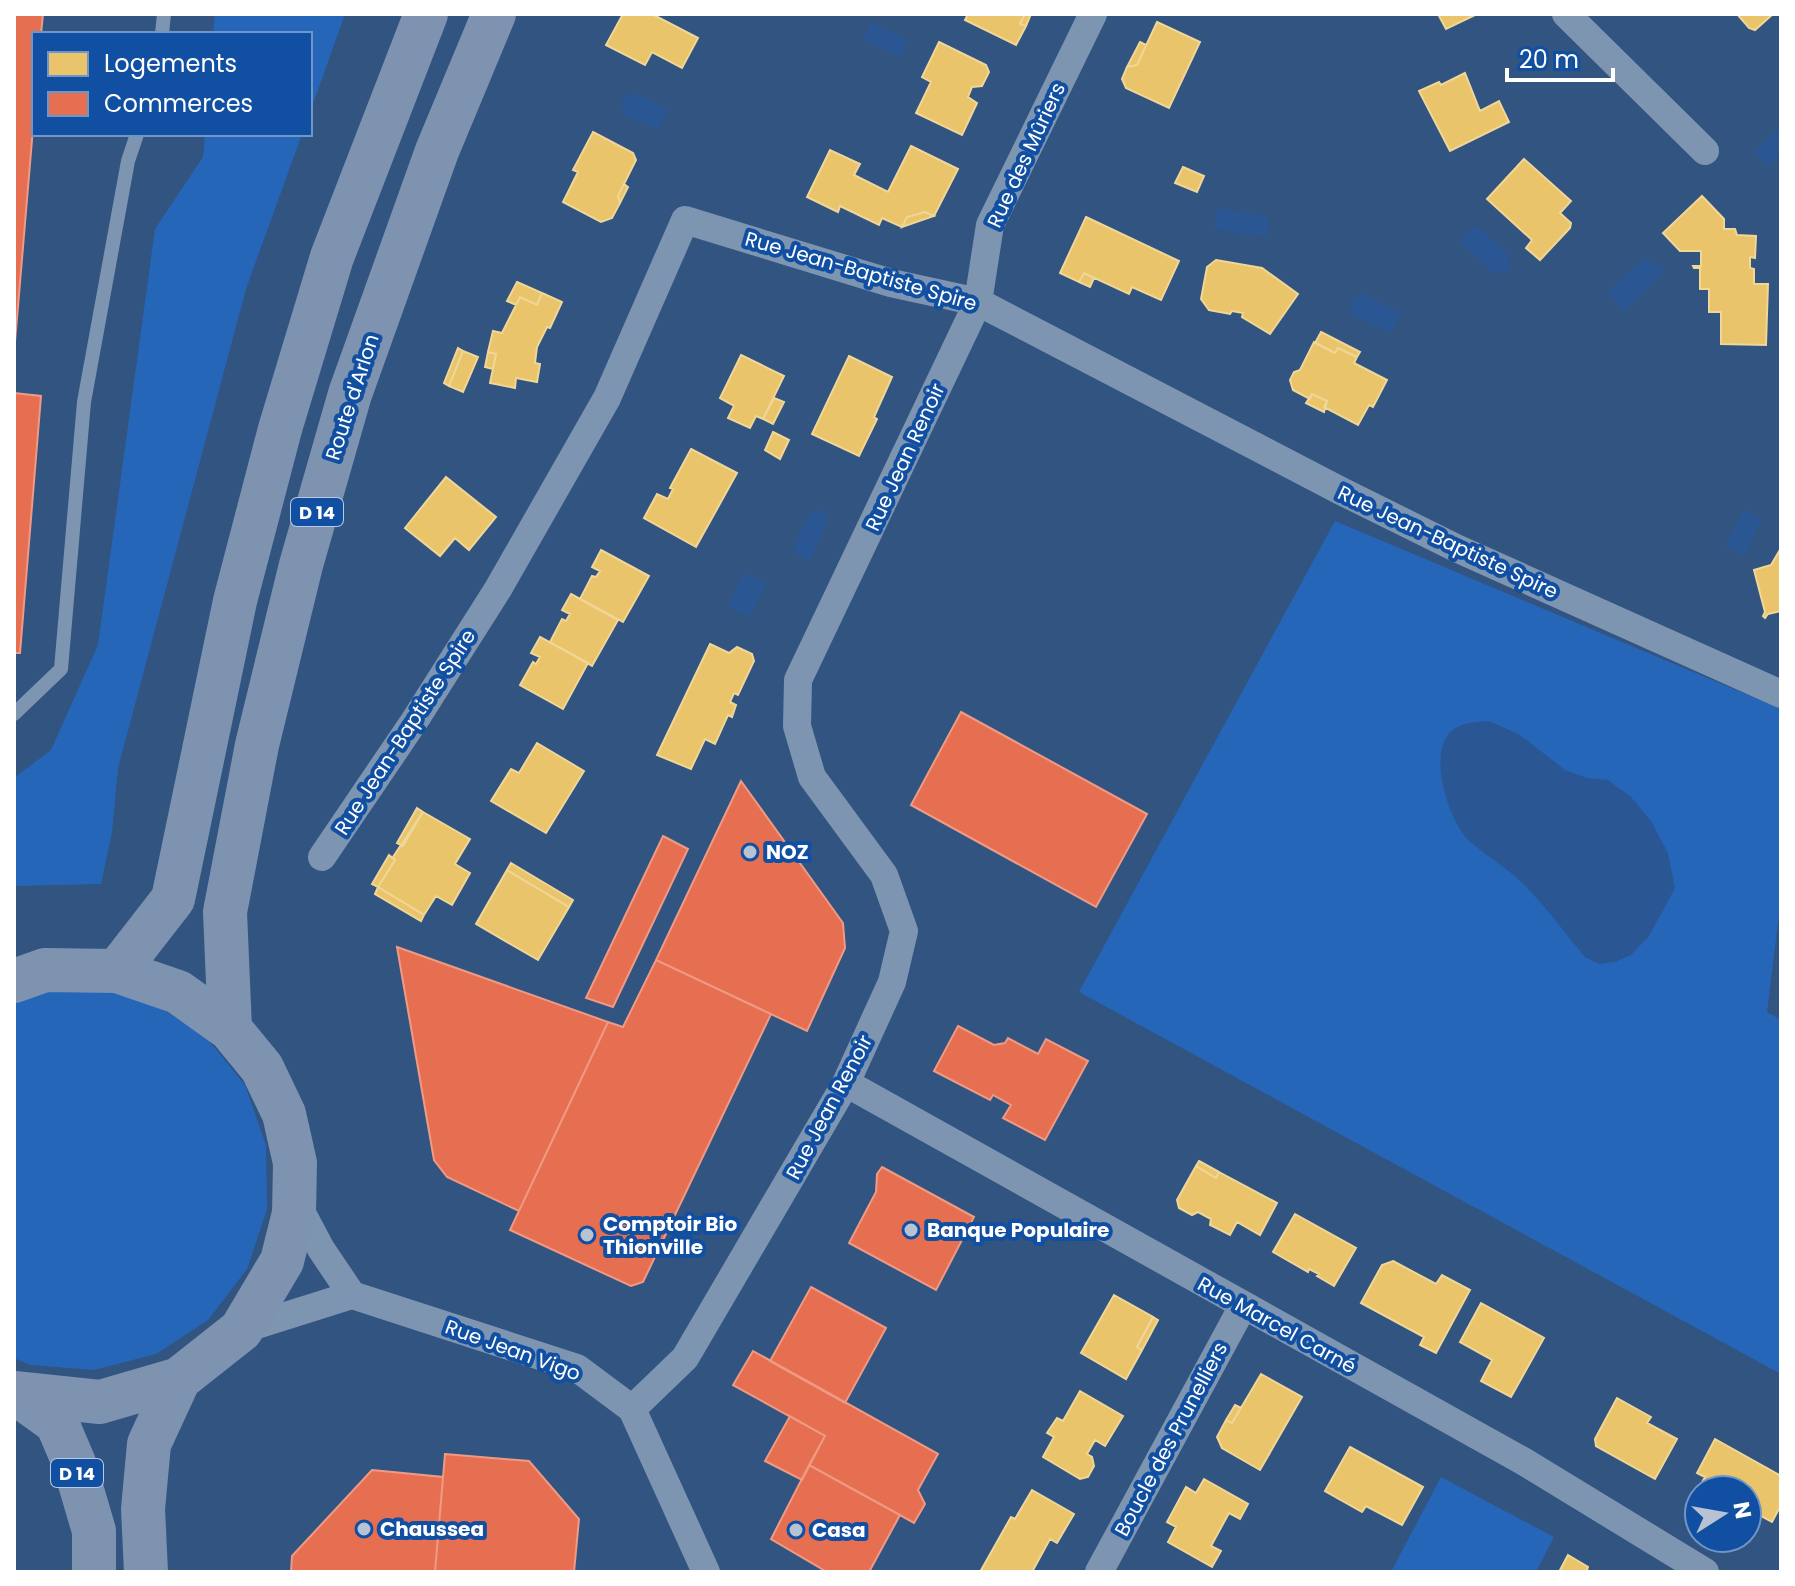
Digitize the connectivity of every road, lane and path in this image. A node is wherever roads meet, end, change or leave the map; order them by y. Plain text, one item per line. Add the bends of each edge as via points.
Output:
1 (426, 14) edge
2 (494, 14) edge
3 (1093, 14) edge
4 (1566, 14) edge
5 (136, 136) edge
6 (1705, 151) dead end
7 (978, 302) junction
8 (1781, 694) edge
9 (14, 714) edge
10 (322, 857) dead end
11 (117, 971) junction
12 (14, 981) edge
13 (230, 1029) junction
14 (846, 1083) junction
15 (295, 1198) junction
16 (352, 1295) junction
17 (1243, 1306) junction
18 (241, 1330) junction
19 (179, 1379) junction
20 (16, 1394) edge
21 (632, 1409) junction
22 (94, 1572) edge
23 (146, 1572) edge
24 (706, 1572) edge
25 (1099, 1572) edge
26 (1705, 1572) edge

1 - 11 main road, D 14 via 332,257 280,429 235,601 173,899
2 - 13 main road, Route d'Arlon / D 14 via 437,151 350,394 301,565 257,745 225,912
3 - 7 street, Rue des Mûriers via 990,225
4 - 6 street
5 - 9 lane via 84,402 61,669
7 - 8 street, Rue Jean-Baptiste Spire via 1456,548
7 - 10 street, Rue Jean-Baptiste Spire via 891,283 685,220 584,439 498,589
7 - 14 street, Rue Jean Renoir via 798,680 797,726 812,777 884,875 904,931 892,982
11 - 12 main road via 45,970
11 - 13 main road via 178,992
13 - 15 main road via 262,1068 284,1114 295,1163
14 - 17 street, Rue Marcel Carné
14 - 21 street, Rue Jean Renoir via 685,1358
15 - 16 street
15 - 18 main road via 282,1261
16 - 18 street
16 - 21 street, Rue Jean Vigo via 577,1368
17 - 25 street, Boucle des Prunelliers
17 - 26 street, Rue Marcel Carné via 1523,1461
18 - 19 main road
19 - 20 main road via 100,1402
19 - 23 main road via 149,1444 143,1509
20 - 22 main road, D 14 via 57,1423 94,1531
21 - 24 street, Rue Jean Vigo

